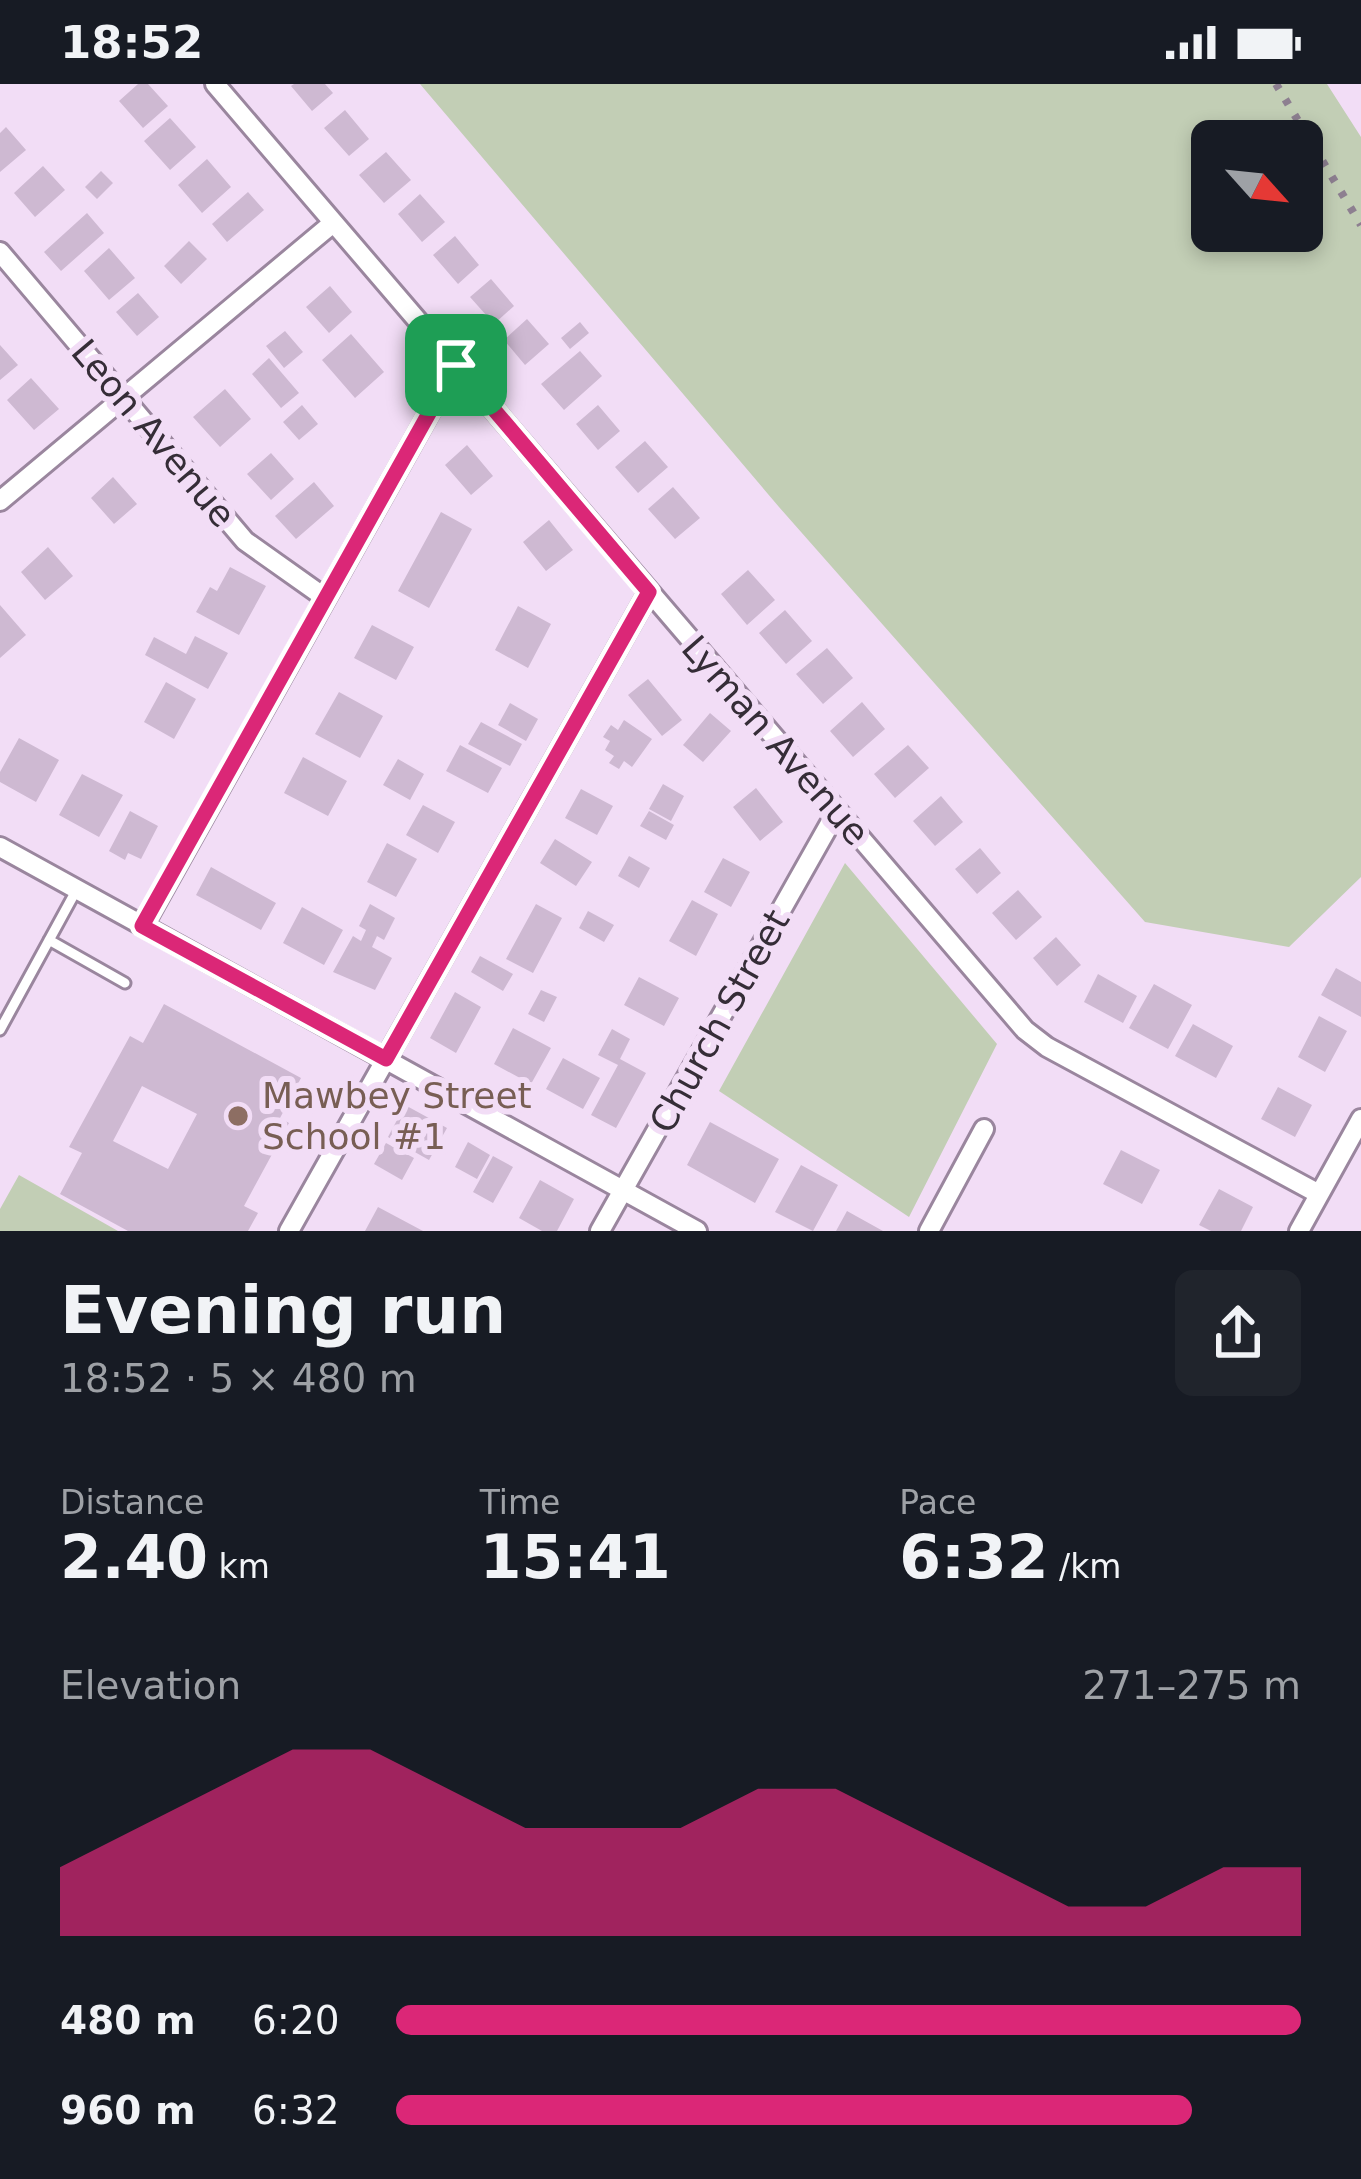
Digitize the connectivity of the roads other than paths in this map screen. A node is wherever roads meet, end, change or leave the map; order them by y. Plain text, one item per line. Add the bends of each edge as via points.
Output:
1 (215, 84) edge
2 (333, 223) junction
3 (0, 252) edge
4 (456, 365) junction
5 (124, 397) junction
6 (0, 501) edge
7 (649, 592) junction
8 (324, 597) junction
9 (837, 811) junction
10 (0, 847) edge
11 (77, 890) junction
12 (142, 926) junction
13 (50, 940) junction
14 (125, 983) dead end
15 (0, 1030) edge
16 (386, 1059) junction
17 (1361, 1119) edge
18 (985, 1130) dead end
19 (623, 1190) junction
20 (1319, 1194) junction
21 (289, 1231) edge
22 (600, 1231) edge
23 (697, 1231) edge
24 (928, 1231) edge
25 (1299, 1231) edge

1 - 2 street, Lyman Avenue
2 - 4 street, Lyman Avenue
2 - 5 street
3 - 5 street, Leon Avenue
4 - 7 street, Lyman Avenue
4 - 8 street
5 - 6 street
5 - 8 street, Leon Avenue via 245,541
7 - 9 street, Lyman Avenue
7 - 16 street
8 - 12 street
9 - 19 street, Church Street
9 - 20 street, Lyman Avenue via 1025,1030
10 - 11 street
11 - 12 street
11 - 13 lane
12 - 16 street
13 - 14 lane
13 - 15 lane
16 - 19 street
16 - 21 street
17 - 20 street
18 - 24 street
19 - 22 street, Church Street
19 - 23 street
20 - 25 street

